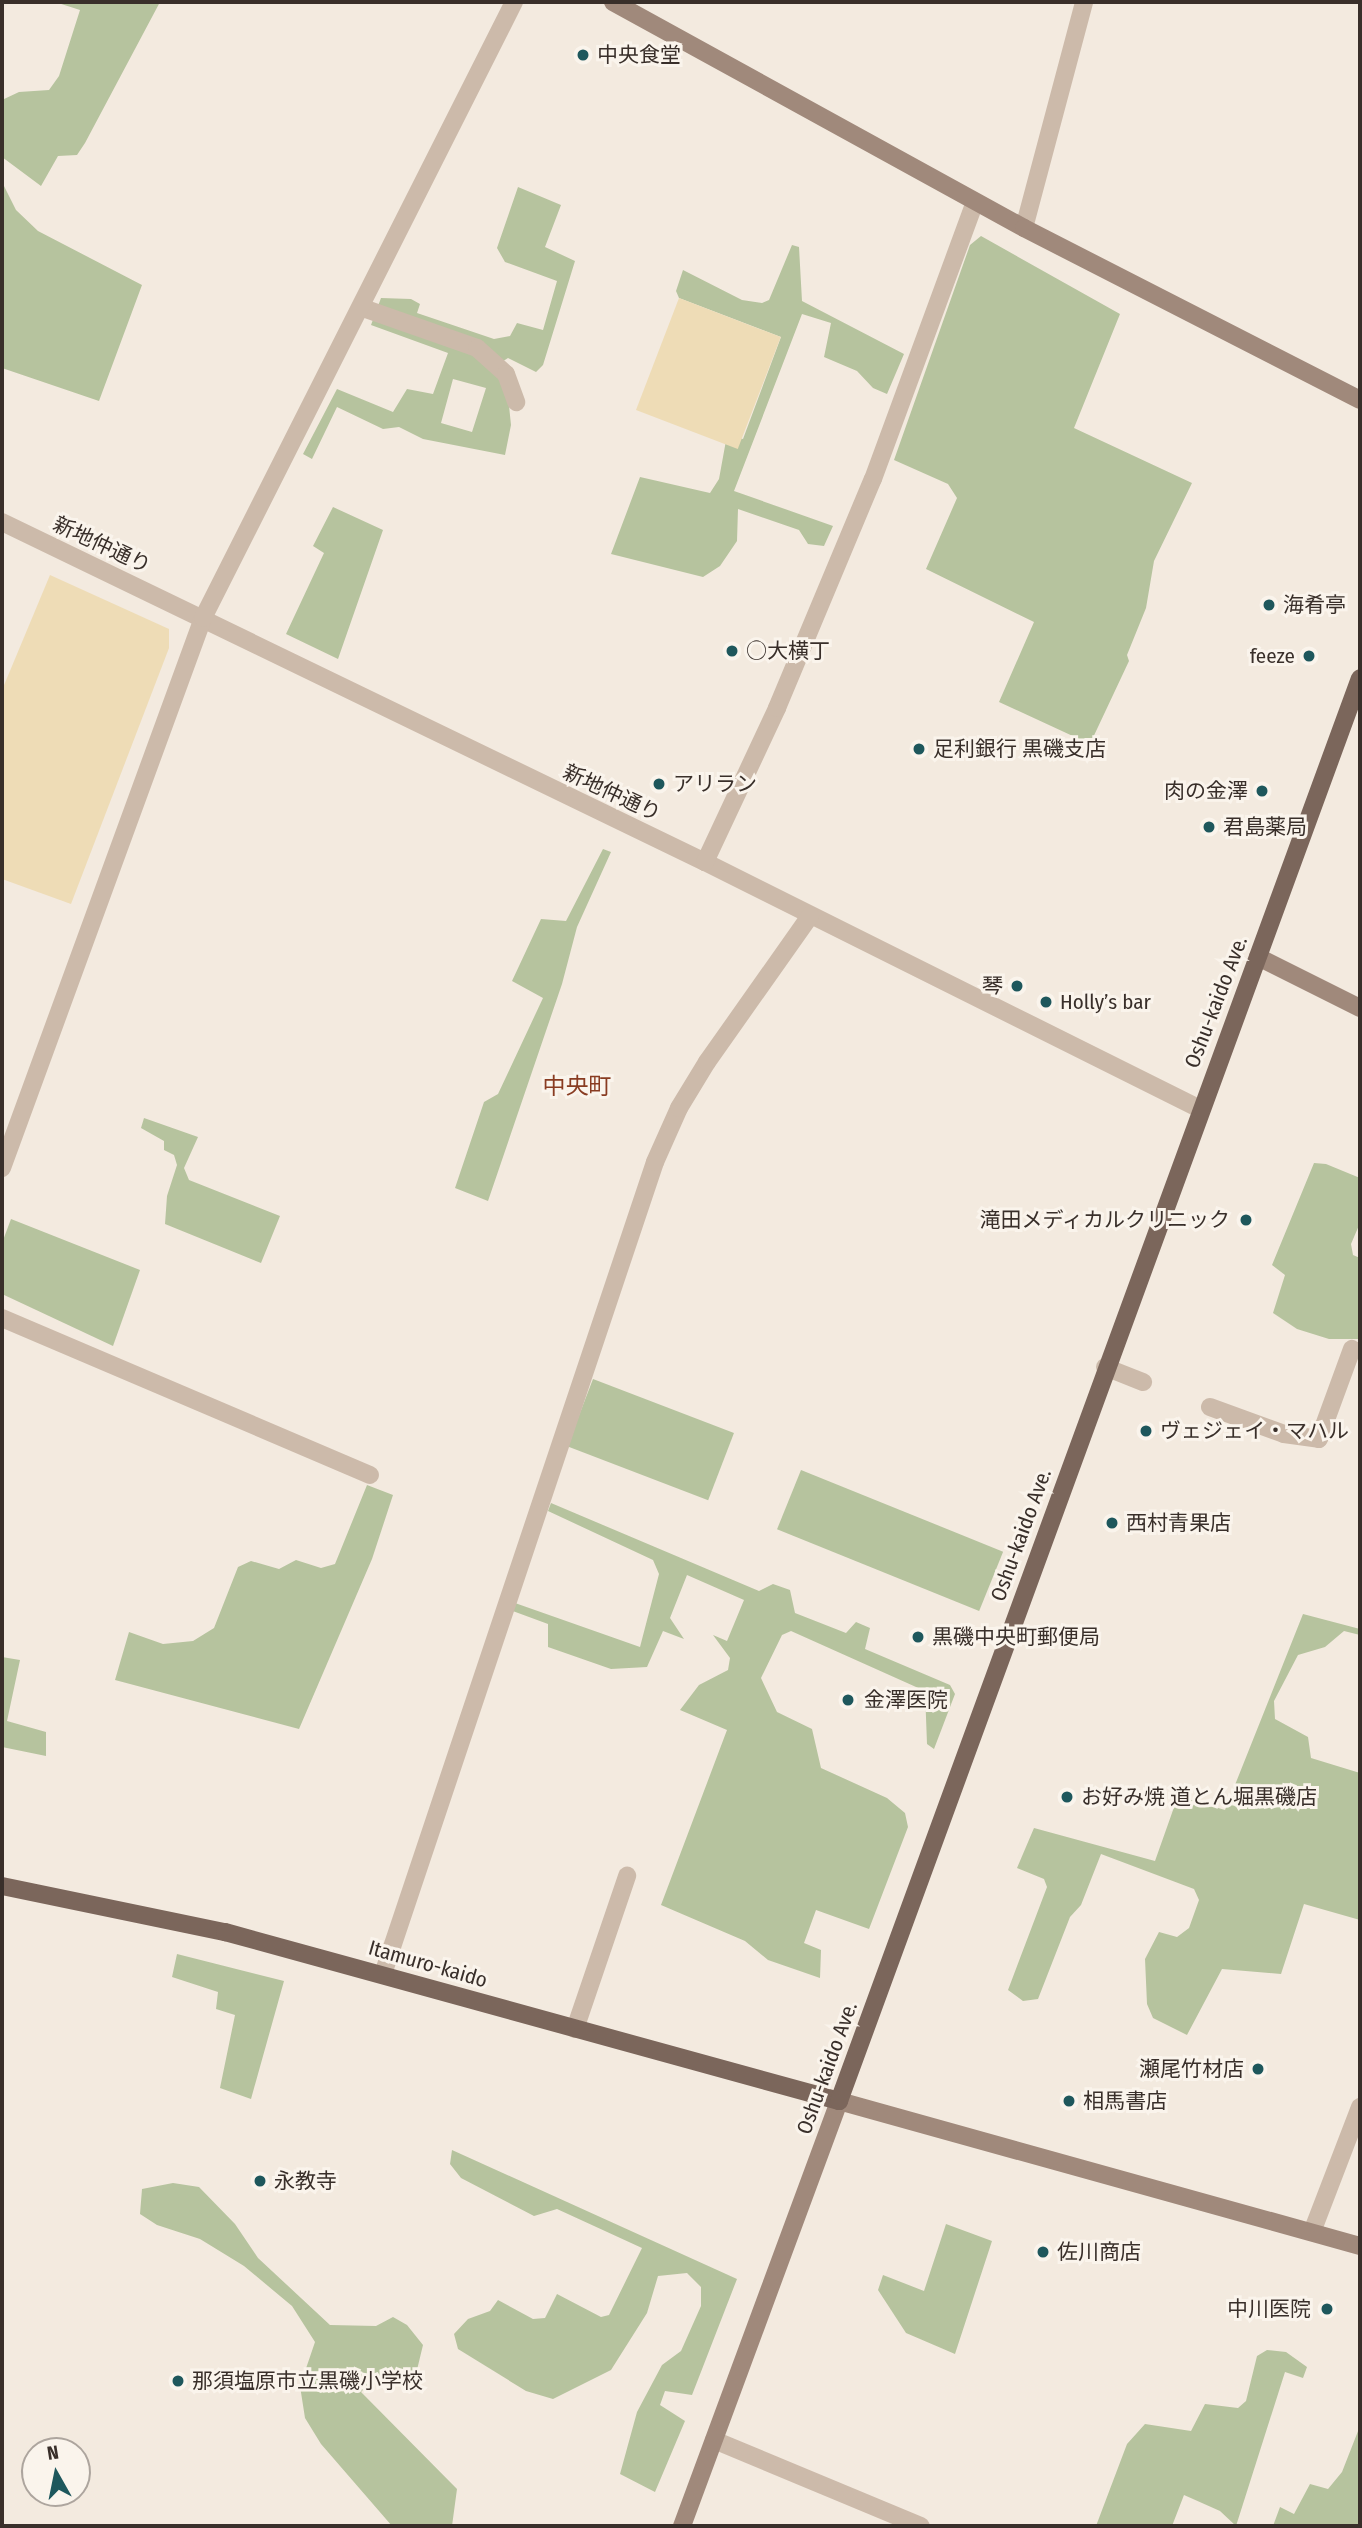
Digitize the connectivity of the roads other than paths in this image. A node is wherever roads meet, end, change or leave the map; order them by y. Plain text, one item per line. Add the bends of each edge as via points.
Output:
1 (514, 2) edge
2 (613, 2) edge
3 (1084, 2) edge
4 (975, 202) junction
5 (1024, 228) junction
6 (363, 308) junction
7 (1360, 400) edge
8 (516, 402) dead end
9 (2, 522) edge
10 (203, 618) junction
11 (1360, 678) edge
12 (705, 862) junction
13 (810, 916) junction
14 (1258, 957) junction
15 (1360, 1008) edge
16 (1200, 1109) junction
17 (2, 1168) edge
18 (2, 1318) edge
19 (1352, 1349) dead end
20 (1105, 1367) junction
21 (1143, 1382) dead end
22 (1210, 1407) dead end
23 (370, 1475) dead end
24 (627, 1876) dead end
25 (2, 1886) edge
26 (383, 1974) junction
27 (575, 2029) junction
28 (839, 2101) junction
29 (1360, 2106) edge
30 (1312, 2232) junction
31 (1360, 2246) edge
32 (714, 2440) junction
33 (682, 2526) edge
34 (921, 2526) edge

1 - 6 street
2 - 4 street
3 - 5 street
4 - 5 street
4 - 12 street via 873,479 777,708
5 - 7 street
6 - 8 street via 477,348 496,360
6 - 10 street
9 - 10 street, 新地仲通り
10 - 12 street, 新地仲通り via 380,708
10 - 17 street
11 - 14 main road, Oshu-kaido Ave.
12 - 13 street, 新地仲通り
13 - 16 street, 新地仲通り
13 - 26 street via 678,1108 655,1162
14 - 15 street
14 - 16 main road, Oshu-kaido Ave.
16 - 20 main road, Oshu-kaido Ave.
18 - 23 street
19 - 22 street via 1319,1439 1284,1434
20 - 21 street
20 - 28 main road, Oshu-kaido Ave.
24 - 27 street
25 - 26 main road, Itamuro-kaido via 225,1932
26 - 27 main road, Itamuro-kaido
27 - 28 main road, Itamuro-kaido
28 - 30 street
28 - 32 street, Oshu-kaido Ave.
29 - 30 street
30 - 31 street
32 - 33 street, Oshu-kaido Ave.
32 - 34 street

